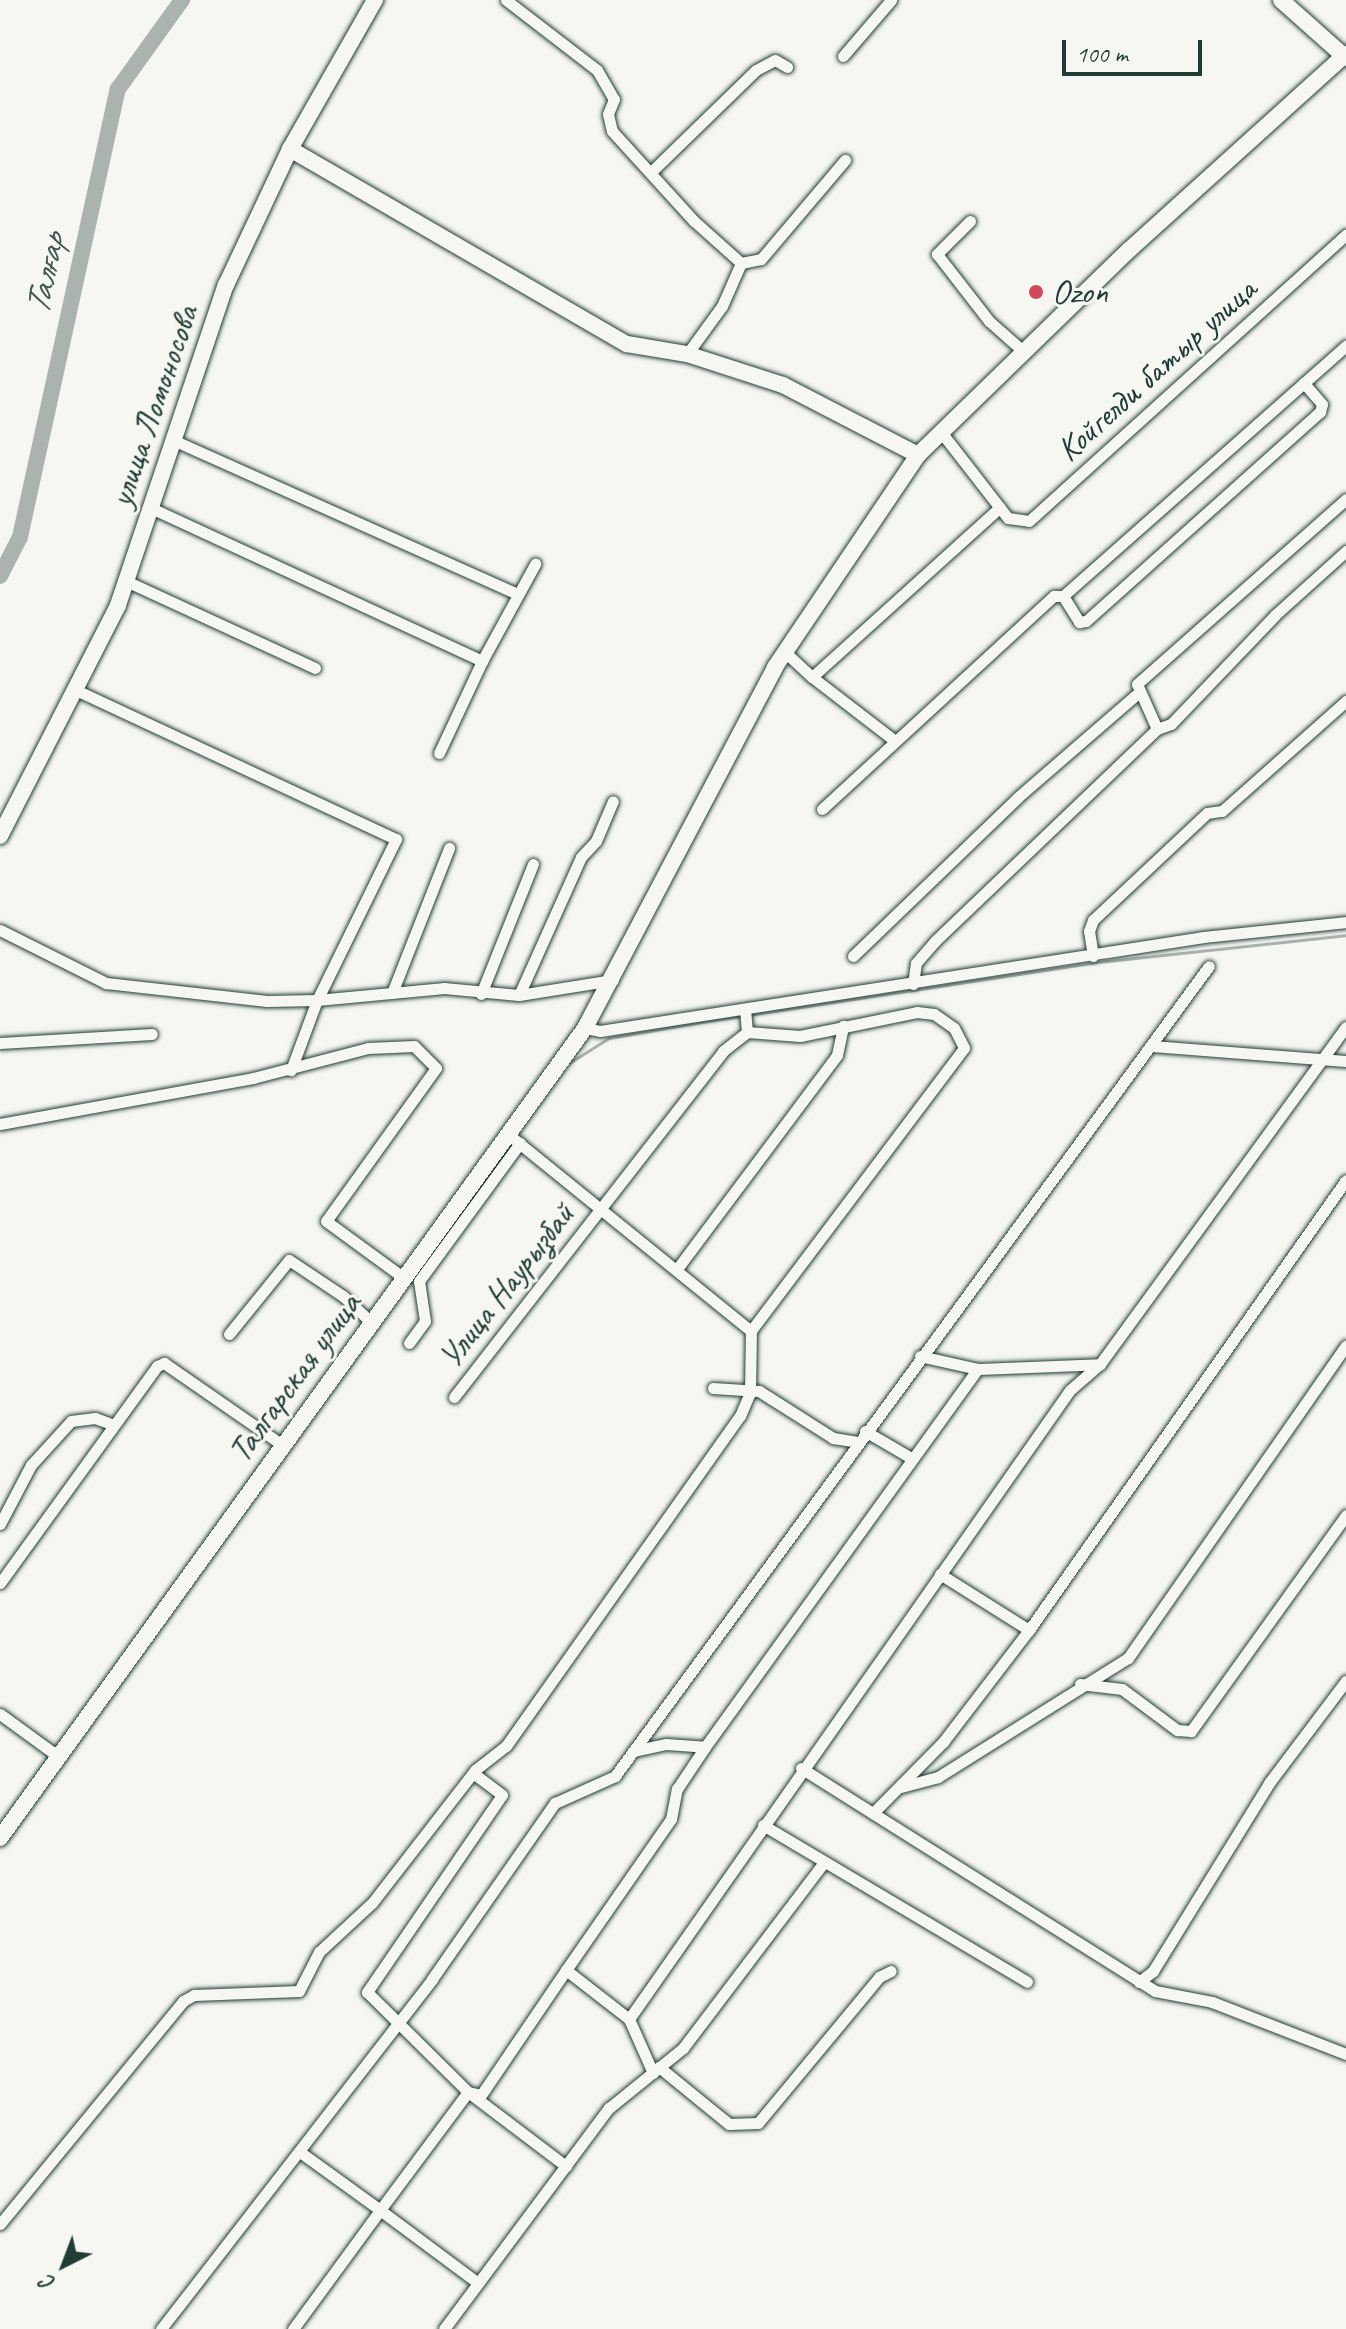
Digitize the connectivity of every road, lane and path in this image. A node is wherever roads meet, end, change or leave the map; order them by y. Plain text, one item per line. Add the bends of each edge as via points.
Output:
1 (375, 0) edge
2 (506, 0) edge
3 (891, 0) edge
4 (1281, 0) edge
5 (521, 4) edge
6 (843, 56) dead end
7 (1345, 56) edge
8 (787, 67) dead end
9 (290, 149) junction
10 (845, 160) dead end
11 (651, 172) junction
12 (970, 221) dead end
13 (1346, 235) edge
14 (741, 263) junction
15 (1346, 346) edge
16 (1024, 352) junction
17 (687, 354) junction
18 (1304, 383) junction
19 (941, 432) junction
20 (173, 440) junction
21 (918, 455) junction
22 (1346, 499) edge
23 (1000, 507) junction
24 (151, 508) junction
25 (1346, 551) edge
26 (535, 564) dead end
27 (126, 581) junction
28 (518, 594) junction
29 (1063, 596) junction
30 (785, 652) junction
31 (482, 661) junction
32 (315, 668) dead end
33 (812, 677) junction
34 (76, 690) junction
35 (1137, 694) junction
36 (1346, 701) edge
37 (1157, 729) junction
38 (895, 741) junction
39 (439, 753) dead end
40 (613, 801) dead end
41 (822, 809) dead end
42 (0, 836) edge
43 (449, 848) dead end
44 (533, 864) dead end
45 (1346, 922) edge
46 (0, 930) edge
47 (853, 956) dead end
48 (1093, 956) junction
49 (1209, 966) dead end
50 (613, 980) junction
51 (913, 984) junction
52 (392, 993) junction
53 (481, 994) junction
54 (519, 995) junction
55 (317, 1000) junction
56 (746, 1018) junction
57 (843, 1026) junction
58 (1346, 1027) edge
59 (585, 1028) junction
60 (152, 1034) dead end
61 (0, 1043) edge
62 (1151, 1046) junction
63 (1324, 1058) junction
64 (1346, 1061) edge
65 (291, 1070) junction
66 (0, 1124) edge
67 (513, 1138) junction
68 (1346, 1180) edge
69 (603, 1207) junction
70 (677, 1269) junction
71 (404, 1278) junction
72 (372, 1323) junction
73 (751, 1331) junction
74 (229, 1334) dead end
75 (409, 1343) dead end
76 (1346, 1346) edge
77 (920, 1356) junction
78 (1100, 1364) junction
79 (978, 1369) junction
80 (713, 1388) dead end
81 (750, 1393) junction
82 (454, 1397) dead end
83 (114, 1425) junction
84 (865, 1431) junction
85 (858, 1442) junction
86 (281, 1444) junction
87 (911, 1458) junction
88 (1346, 1515) edge
89 (0, 1524) edge
90 (940, 1574) junction
91 (0, 1583) edge
92 (1029, 1630) junction
93 (1346, 1681) edge
94 (1080, 1684) junction
95 (0, 1714) edge
96 (705, 1747) junction
97 (633, 1751) junction
98 (59, 1757) junction
99 (801, 1768) junction
100 (473, 1773) junction
101 (900, 1787) junction
102 (873, 1813) junction
103 (763, 1825) junction
104 (0, 1838) edge
105 (824, 1862) junction
106 (566, 1970) junction
107 (891, 1971) dead end
108 (1027, 1982) dead end
109 (1139, 1982) junction
110 (629, 2019) junction
111 (398, 2023) junction
112 (1346, 2054) edge
113 (656, 2070) junction
114 (468, 2092) junction
115 (300, 2152) junction
116 (566, 2166) junction
117 (380, 2210) junction
118 (0, 2224) edge
119 (478, 2283) junction
120 (161, 2329) edge
121 (293, 2329) edge
122 (444, 2329) edge

1 - 9 main road, улица Ломоносова
2 - 5 street
3 - 6 street
4 - 7 main road
5 - 11 street via 597,70 614,99 608,114 612,131
7 - 16 main road, Талгарская улица
8 - 11 street via 775,60 756,70
9 - 17 main road via 627,344
9 - 20 main road, улица Ломоносова via 226,285
10 - 14 street via 761,259
11 - 14 street
12 - 16 street via 937,254 989,321
13 - 23 street, Койгелди батыр улица via 1029,521 1008,518
14 - 17 street via 722,306
15 - 18 street
16 - 19 main road, Талгарская улица
17 - 21 main road via 783,385
18 - 29 street
18 - 29 street via 1322,404 1320,412 1098,611 1079,622
19 - 21 main road, Талгарская улица
19 - 23 street
20 - 24 main road, улица Ломоносова
20 - 28 street
21 - 30 main road, Талгарская улица
22 - 35 street via 1158,664 1137,684
23 - 33 street
24 - 27 main road, улица Ломоносова
24 - 31 street
25 - 37 street via 1275,615 1171,724
26 - 28 street
27 - 32 street
27 - 34 main road, улица Ломоносова
28 - 31 street
29 - 38 street via 1054,596
30 - 33 street
30 - 50 main road, Талгарская улица via 702,800
31 - 39 street
33 - 38 street
34 - 42 main road, улица Ломоносова
34 - 55 street via 396,839
35 - 37 street
35 - 47 street via 1018,797
36 - 48 street via 1222,811 1207,813 1093,920
37 - 51 street via 935,941 916,963
38 - 41 street
40 - 54 street via 596,841 581,857
43 - 52 street
44 - 53 street
45 - 48 street via 1204,937
46 - 55 street via 106,983 254,1000
48 - 51 street
49 - 62 street
50 - 54 street
50 - 59 main road, Талгарская улица
51 - 56 street
52 - 53 street via 444,988
52 - 55 street
53 - 54 street
55 - 65 street
56 - 57 street via 800,1036
56 - 59 street
56 - 69 street, Улица Наурызбай
57 - 70 street via 837,1055
57 - 73 street via 917,1012 934,1014 961,1034 964,1048
58 - 63 street
59 - 67 main road, Талгарская улица
60 - 61 street
62 - 63 street
62 - 77 street
63 - 64 street
63 - 78 street
65 - 66 street
65 - 71 street via 397,1044 414,1046 436,1064 326,1221
67 - 69 street
67 - 71 main road, Талгарская улица
67 - 75 street via 419,1281 425,1321
68 - 92 street
69 - 70 street
69 - 82 street, Улица Наурызбай
70 - 73 street
71 - 72 main road, Талгарская улица
72 - 74 street via 289,1260
72 - 86 main road, Талгарская улица
73 - 81 street
76 - 94 street via 1128,1658
77 - 79 street
77 - 84 street
78 - 79 street
78 - 90 street via 1070,1390
79 - 87 street
80 - 81 street
81 - 85 street via 759,1391 833,1438
81 - 100 street via 740,1416 506,1746
83 - 86 street via 164,1363
83 - 89 street via 95,1418 71,1421 31,1465
83 - 91 street
84 - 85 street
84 - 87 street
85 - 97 street
86 - 98 main road, Талгарская улица
87 - 96 street
88 - 94 street via 1191,1731 1177,1730 1122,1689
90 - 92 street
90 - 99 street
92 - 101 street via 943,1742
93 - 109 street via 1269,1783 1153,1971
94 - 101 street via 938,1777
95 - 98 street
96 - 97 street via 666,1744
96 - 106 street via 677,1789 671,1819
97 - 111 street via 615,1776 555,1803
98 - 104 main road, Талгарская улица
99 - 102 street
99 - 103 street
100 - 111 street via 502,1795 367,1992
100 - 118 street via 372,1903 319,1952 299,1991 194,1995 183,2001
101 - 102 street
102 - 109 street
103 - 105 street
103 - 110 street
105 - 108 street
105 - 113 street via 683,2048
106 - 110 street
106 - 114 street via 481,2095
107 - 113 street via 879,1977 758,2123 729,2124
109 - 112 street via 1155,1991 1212,2002
110 - 113 street
111 - 114 street
111 - 115 street
113 - 116 street via 609,2108
114 - 116 street
114 - 117 street
115 - 117 street
115 - 120 street
116 - 119 street
117 - 119 street
117 - 121 street
119 - 122 street

